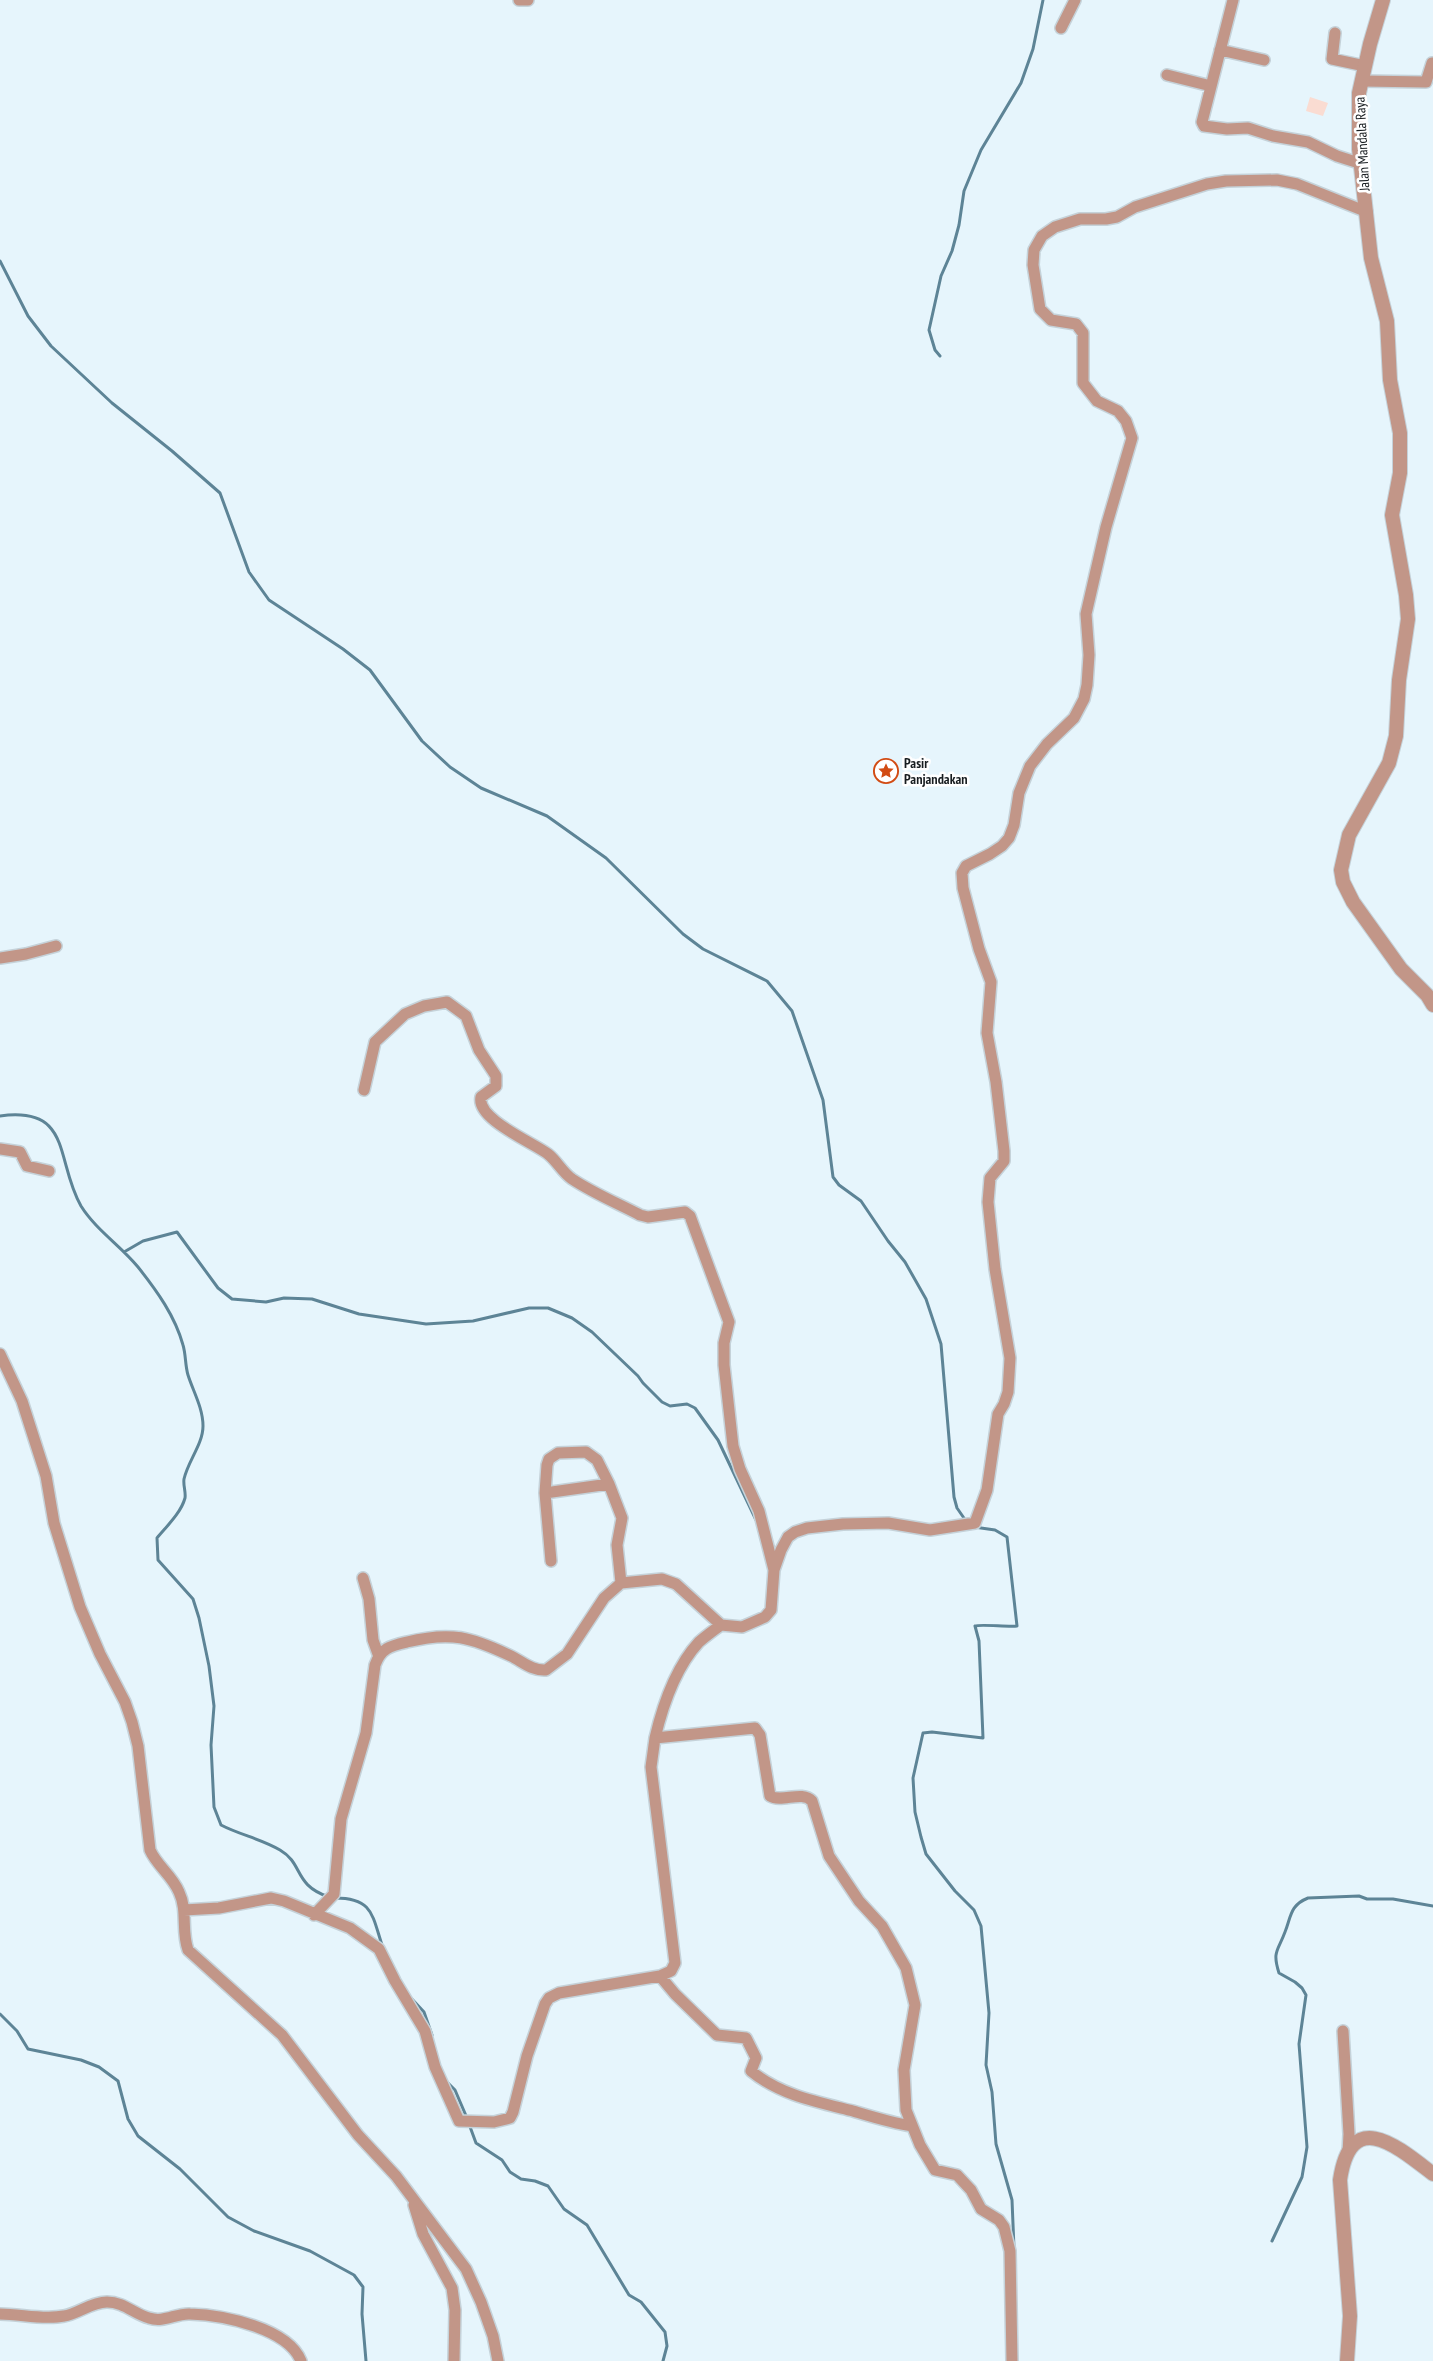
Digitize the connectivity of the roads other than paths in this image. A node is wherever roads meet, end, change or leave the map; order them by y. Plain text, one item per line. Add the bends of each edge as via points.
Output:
1 (519, 0) edge
2 (528, 0) edge
3 (1075, 0) edge
4 (1233, 0) edge
5 (1383, 0) edge
6 (1061, 28) dead end
7 (1335, 33) dead end
8 (1220, 50) junction
9 (1264, 60) dead end
10 (1432, 63) edge
11 (1365, 66) junction
12 (1167, 75) dead end
13 (1362, 81) junction
14 (1211, 86) junction
15 (1362, 164) junction
16 (1367, 212) junction
17 (56, 946) dead end
18 (0, 958) edge
19 (1433, 1005) edge
20 (364, 1090) dead end
21 (0, 1148) edge
22 (49, 1170) dead end
23 (0, 1354) edge
24 (609, 1484) junction
25 (545, 1493) junction
26 (551, 1561) dead end
27 (774, 1570) junction
28 (363, 1578) dead end
29 (621, 1582) junction
30 (721, 1625) junction
31 (378, 1654) junction
32 (656, 1738) junction
33 (184, 1910) junction
34 (314, 1915) junction
35 (660, 1976) junction
36 (1343, 2031) dead end
37 (912, 2126) junction
38 (1348, 2153) junction
39 (1433, 2174) edge
40 (411, 2196) junction
41 (0, 2314) edge
42 (499, 2359) edge
43 (301, 2361) edge
44 (454, 2361) edge
45 (1012, 2361) edge
46 (1347, 2361) edge

1 - 2 street
3 - 6 street
4 - 8 street
5 - 11 street, Jalan Mandala Raya
7 - 11 street via 1332,59
8 - 9 street
8 - 14 street
10 - 13 street via 1426,82
11 - 13 street, Jalan Mandala Raya
12 - 14 street
13 - 15 street, Jalan Mandala Raya via 1359,93
14 - 15 street via 1202,122 1204,126 1227,130 1248,128 1308,142
15 - 16 street, Jalan Mandala Raya
16 - 19 street, Jalan Mandala Raya via 1371,258 1387,321 1389,371 1400,433 1400,473 1392,515 1406,595 1408,628 1399,680 1396,736 1389,763 1349,835 1342,876 1350,897 1395,962
16 - 27 street via 1297,184 1277,180 1226,181 1135,207 1117,217 1080,219 1055,227 1042,236 1034,250 1033,265 1040,309 1052,320 1076,324 1083,332 1084,384 1097,401 1118,411 1132,438 1106,527 1086,614 1089,656 1084,699 1074,718 1030,766 1019,793 1009,838 990,854 966,866 962,873 963,888 992,991 987,1032 1004,1161 990,1178 988,1202 1010,1358 1008,1392 998,1414 987,1490 975,1523 930,1530 888,1523 807,1528 788,1537
17 - 18 street
20 - 27 street via 375,1042 405,1014 447,1002 466,1016 479,1050 498,1081 481,1097 482,1109 504,1128 549,1155 572,1179 640,1215 648,1217 685,1212 690,1216 729,1322 724,1343 724,1365 733,1446 759,1511
21 - 22 street via 20,1152 27,1166
23 - 33 street via 22,1401 46,1476 54,1523 80,1607 132,1722 138,1746 150,1850 154,1861 180,1893
24 - 25 street
24 - 25 street via 592,1455 579,1451 558,1453 546,1465
24 - 29 street via 623,1522 617,1545
25 - 26 street
27 - 30 street via 771,1610 766,1617 742,1627
28 - 31 street
29 - 30 street via 649,1578 676,1584
29 - 31 street via 604,1598 567,1654 546,1670 533,1669 492,1646 457,1636 410,1641 393,1645
30 - 32 street via 700,1641 690,1654 668,1693
31 - 34 street via 366,1732 341,1819 330,1898
32 - 35 street via 651,1767 675,1963 671,1971
32 - 37 street via 755,1728 760,1735 770,1796 805,1797 812,1801 828,1856 859,1901 882,1926 906,1968 915,2005 904,2070 906,2110
33 - 34 street via 219,1908 271,1898
33 - 40 street via 183,1937 188,1950 282,2035 358,2135
34 - 35 street via 350,1928 379,1949 425,2031 435,2067 457,2118 463,2122 494,2122 510,2118 527,2056 549,1998 559,1993
35 - 37 street via 717,2036 746,2038 756,2058 751,2071 766,2084 790,2095 889,2123
36 - 38 street
37 - 45 street via 935,2170 957,2175 971,2190 981,2209 1004,2227 1010,2251
38 - 39 street via 1356,2143 1376,2138 1400,2149
38 - 46 street via 1340,2180 1350,2316
40 - 42 street via 466,2269 481,2302
40 - 44 street via 423,2234 452,2288
41 - 43 street via 66,2316 87,2306 107,2302 162,2320 190,2314 252,2324 280,2338 298,2354

